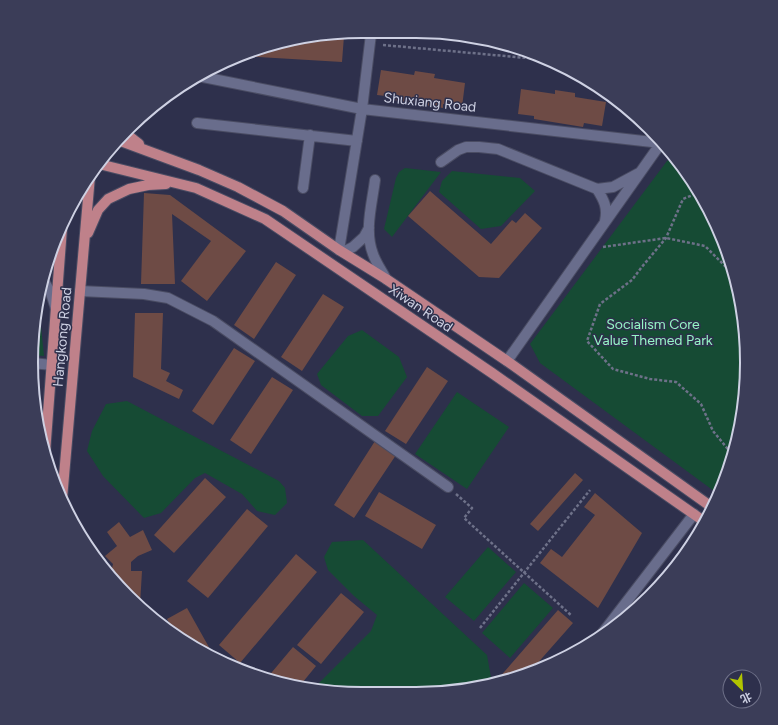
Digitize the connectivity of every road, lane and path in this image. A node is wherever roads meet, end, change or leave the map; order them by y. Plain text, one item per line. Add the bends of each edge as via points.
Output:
1 (371, 38) edge
2 (383, 44) dead end
3 (527, 58) edge
4 (206, 78) edge
5 (362, 109) junction
6 (197, 123) dead end
7 (310, 135) junction
8 (130, 137) edge
9 (357, 140) junction
10 (652, 141) edge
11 (125, 142) edge
12 (658, 148) edge
13 (149, 151) junction
14 (442, 162) dead end
15 (105, 165) edge
16 (640, 172) junction
17 (375, 180) dead end
18 (177, 184) junction
19 (89, 188) edge
20 (303, 188) dead end
21 (597, 189) junction
22 (693, 195) edge
23 (605, 223) junction
24 (369, 228) junction
25 (666, 238) junction
26 (84, 242) junction
27 (61, 243) edge
28 (586, 249) junction
29 (341, 251) junction
30 (725, 266) edge
31 (386, 279) junction
32 (47, 287) edge
33 (80, 291) junction
34 (56, 309) junction
35 (506, 361) junction
36 (38, 364) edge
37 (52, 365) junction
38 (46, 436) edge
39 (728, 449) edge
40 (63, 487) edge
41 (448, 487) joint
42 (590, 490) dead end
43 (708, 504) edge
44 (694, 514) junction
45 (700, 519) edge
46 (524, 572) junction
47 (572, 616) dead end
48 (612, 620) edge
49 (480, 628) dead end

1 - 5 street
2 - 3 path
4 - 5 street, Shuxiang Road
5 - 9 street
5 - 10 street, Shuxiang Road
6 - 7 street
7 - 9 street
7 - 20 street
8 - 13 main road
9 - 29 street
11 - 13 main road, Xiwan Road
12 - 16 street, Shuxiang Road
13 - 29 main road, Xiwan Road via 238,187 283,211
14 - 21 street via 466,147 498,150
15 - 18 main road, Xiwan Road
16 - 21 street via 613,187
16 - 23 street, Shuxiang Road
17 - 24 street
18 - 26 main road via 148,185 129,189 108,199 98,210
18 - 44 main road, Xiwan Road via 196,188 264,219
19 - 26 main road, Hangkong Road
21 - 23 street via 604,200 607,214
22 - 25 path via 683,199
23 - 28 street, Shuxiang Road
24 - 29 street via 353,247
24 - 31 street via 373,255
25 - 28 path
25 - 30 path via 705,246
25 - 39 path via 632,280 600,304 587,341 613,369 650,379 676,382 701,404 713,431
26 - 33 main road, Hangkong Road
27 - 34 main road, Hangkong Road
28 - 35 street, Shuxiang Road
29 - 31 main road, Xiwan Road
31 - 35 main road, Xiwan Road
32 - 34 street
33 - 40 main road, Hangkong Road
33 - 41 street via 144,294 168,298 213,321
34 - 37 main road, Hangkong Road
35 - 43 main road, Xiwan Road
36 - 37 street
37 - 38 main road, Hangkong Road
41 - 46 path via 472,508 464,518
42 - 46 path
44 - 45 main road, Xiwan Road
44 - 48 street
46 - 47 path
46 - 49 path

